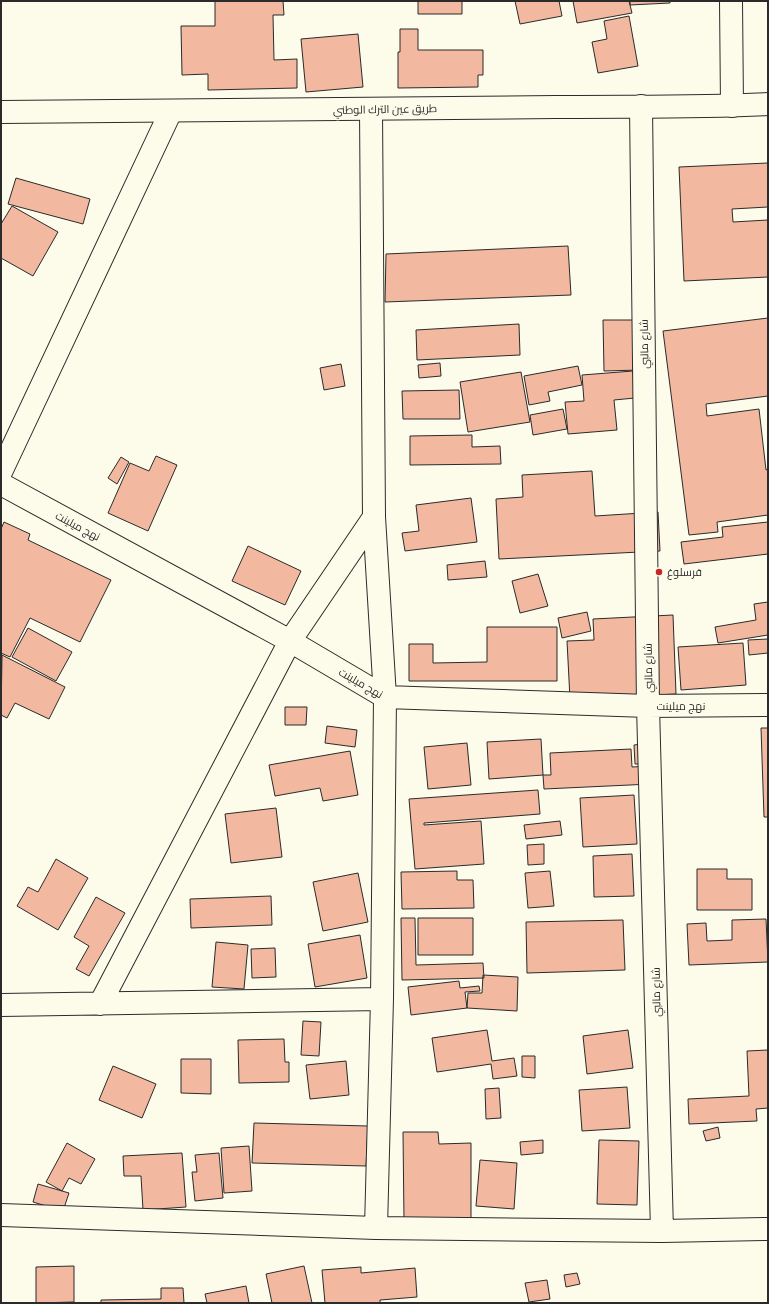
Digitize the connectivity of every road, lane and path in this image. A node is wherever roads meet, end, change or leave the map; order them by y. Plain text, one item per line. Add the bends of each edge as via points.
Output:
1 (731, 1) edge
2 (768, 104) edge
3 (641, 106) junction
4 (732, 106) junction
5 (371, 110) junction
6 (171, 111) junction
7 (1, 112) edge
8 (1, 472) edge
9 (1, 484) edge
10 (374, 517) junction
11 (290, 641) junction
12 (385, 697) junction
13 (768, 705) edge
14 (648, 706) junction
15 (382, 1000) junction
16 (100, 1004) junction
17 (1, 1005) edge
18 (1, 1215) edge
19 (376, 1228) junction
20 (768, 1229) edge
21 (662, 1231) junction

1 - 4 street
2 - 4 street, طريق عين الترك الوطني
3 - 4 street, طريق عين الترك الوطني
3 - 5 street, طريق عين الترك الوطني
3 - 14 street, شارع مالبي
5 - 6 street, طريق عين الترك الوطني
5 - 10 street
6 - 7 street, طريق عين الترك الوطني
6 - 8 street
9 - 11 street, نهج ميلينت
10 - 11 street
10 - 12 street
11 - 12 street, نهج ميلينت
11 - 16 street
12 - 14 street, نهج ميلينت
12 - 15 street
13 - 14 street, نهج ميلينت
14 - 21 street, شارع مالبي
15 - 16 street
15 - 19 street
16 - 17 street
18 - 19 street
19 - 21 street
20 - 21 street

